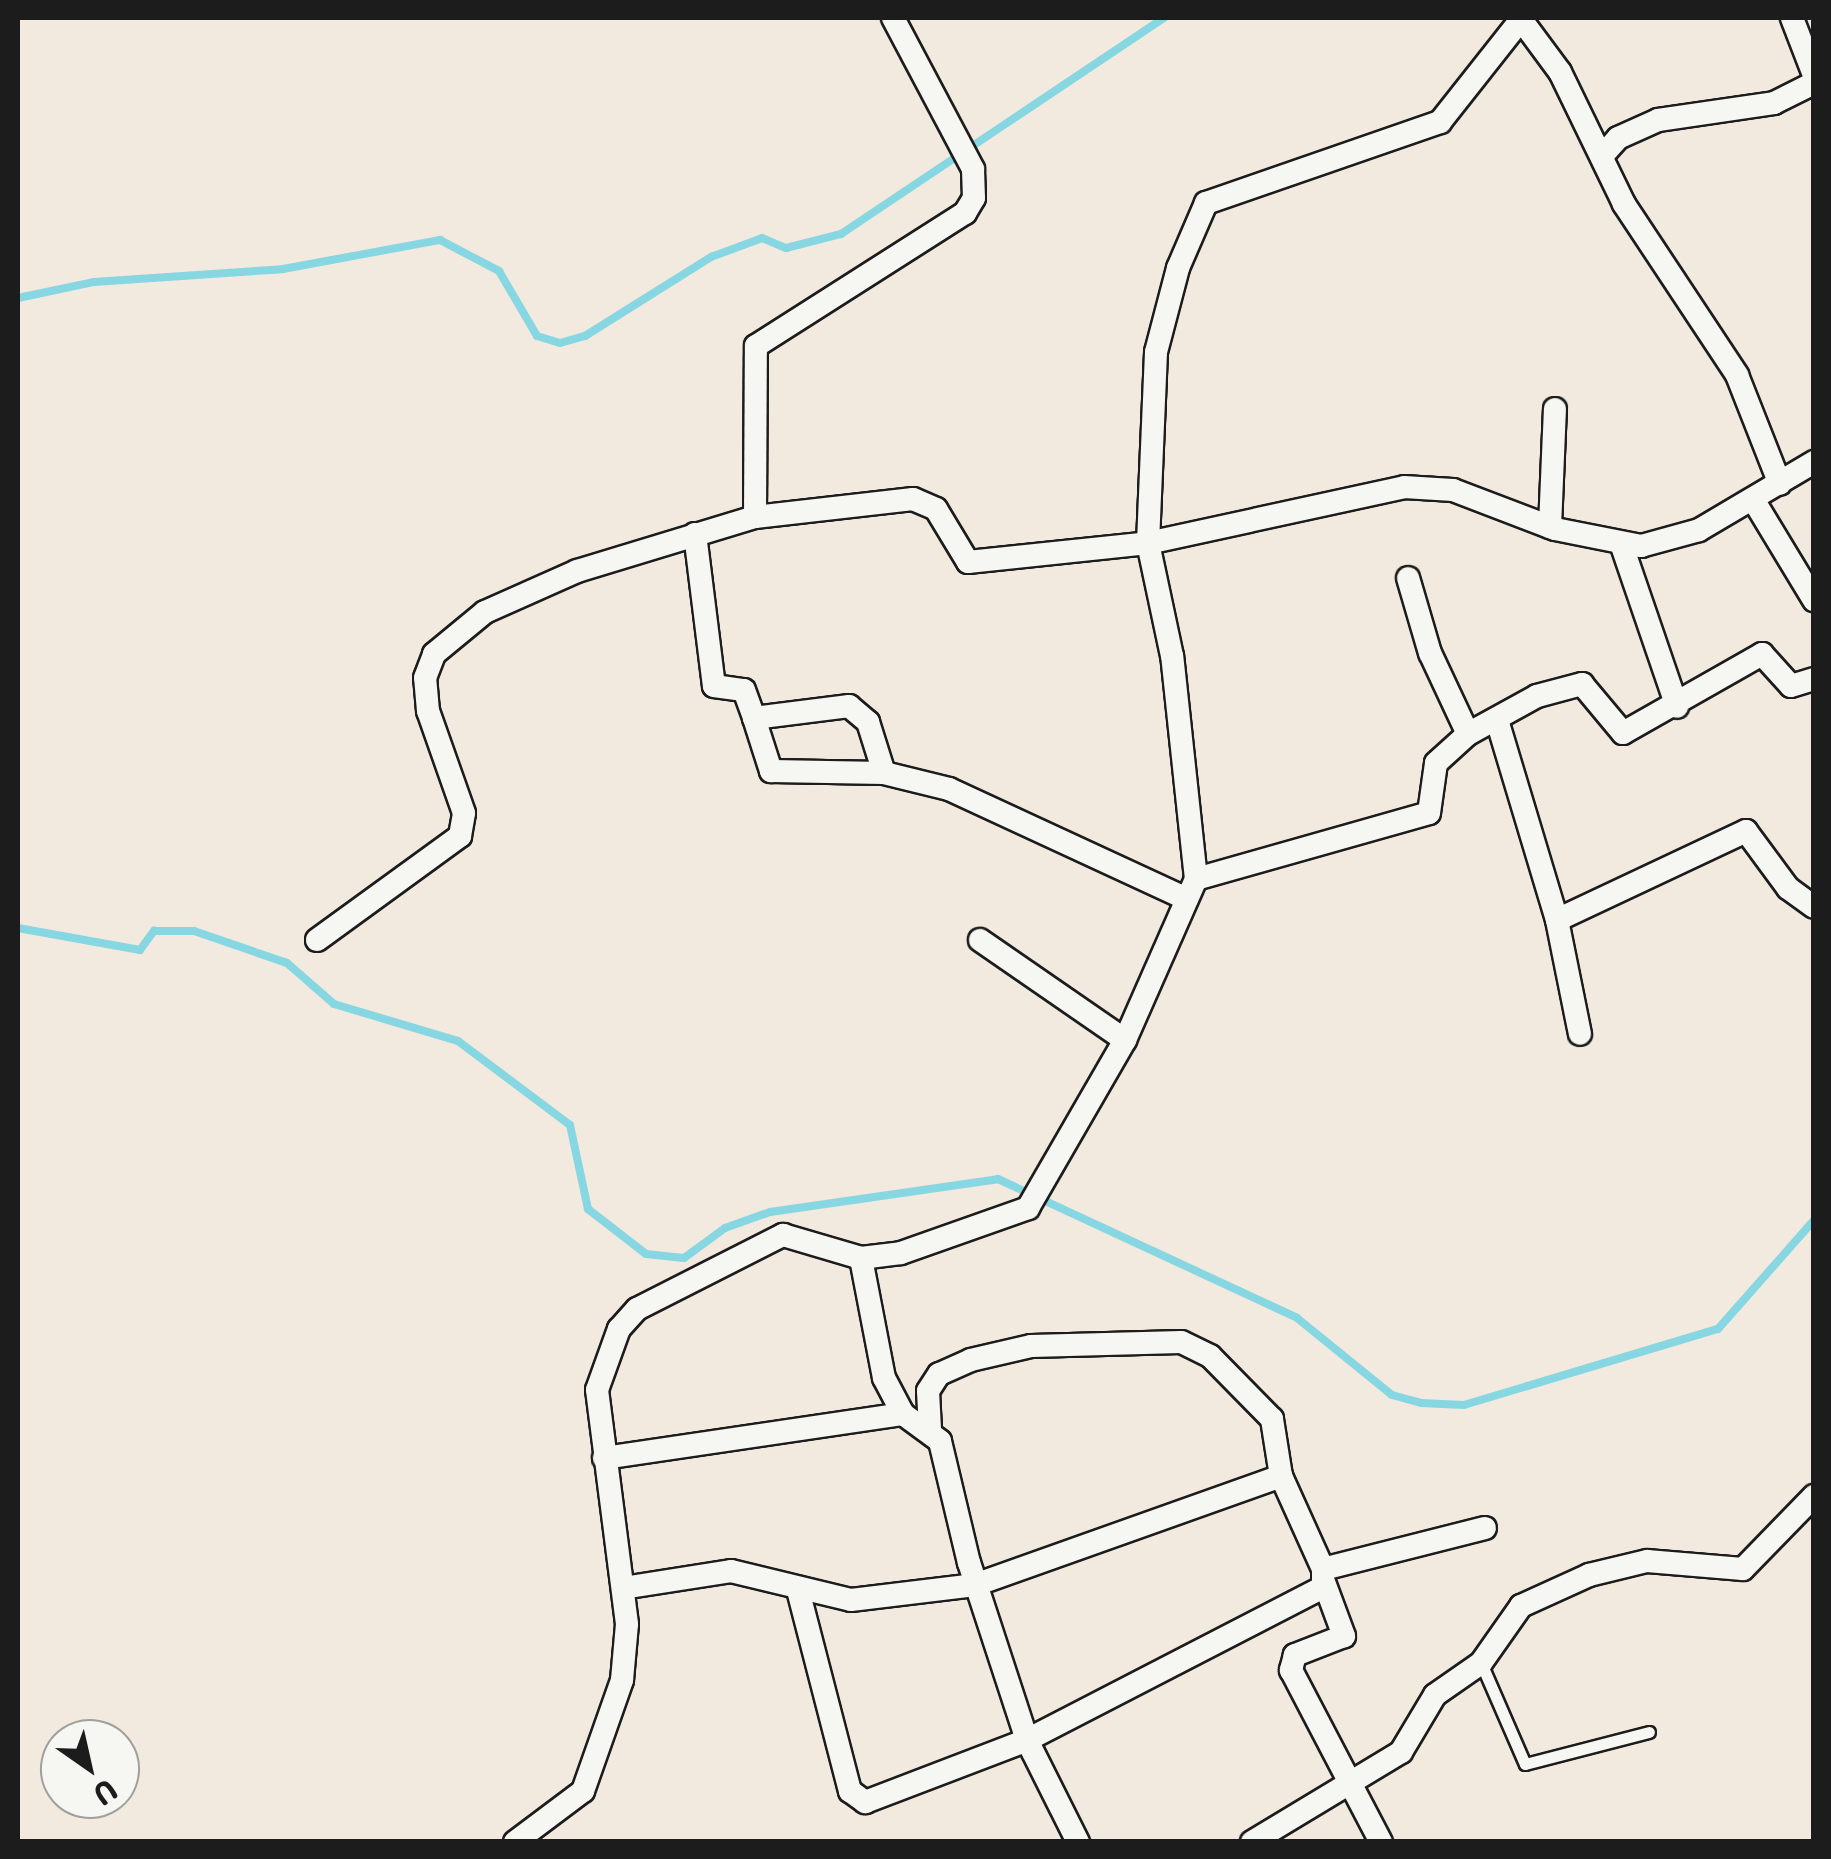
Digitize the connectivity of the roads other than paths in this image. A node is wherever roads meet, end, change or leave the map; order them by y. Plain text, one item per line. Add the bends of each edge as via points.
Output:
1 (894, 18) edge
2 (1521, 18) edge
3 (1792, 18) edge
4 (1814, 75) edge
5 (1814, 83) edge
6 (1602, 156) junction
7 (1555, 409) dead end
8 (1814, 462) edge
9 (1780, 484) junction
10 (1754, 502) junction
11 (755, 517) junction
12 (1550, 527) junction
13 (695, 534) junction
14 (1621, 542) junction
15 (1148, 544) junction
16 (1408, 578) dead end
17 (1814, 600) edge
18 (1814, 679) edge
19 (1677, 707) junction
20 (754, 718) junction
21 (1497, 720) junction
22 (1468, 734) junction
23 (884, 773) junction
24 (1192, 889) junction
25 (1814, 907) edge
26 (1558, 920) junction
27 (317, 940) dead end
28 (980, 940) dead end
29 (1580, 1034) dead end
30 (1125, 1040) junction
31 (861, 1258) junction
32 (903, 1414) junction
33 (930, 1429) junction
34 (604, 1458) junction
35 (1281, 1476) junction
36 (1814, 1496) edge
37 (1485, 1528) dead end
38 (1324, 1576) junction
39 (975, 1585) junction
40 (623, 1588) junction
41 (798, 1590) junction
42 (1481, 1663) junction
43 (1649, 1732) dead end
44 (1027, 1740) junction
45 (1349, 1782) junction
46 (516, 1842) edge
47 (1078, 1842) edge
48 (1252, 1842) edge
49 (1381, 1842) edge

1 - 11 street via 973,169 974,198 965,213 756,346
2 - 6 street via 1560,72
2 - 15 street via 1440,122 1206,202 1178,268 1156,352
3 - 4 street
5 - 6 street via 1774,103 1658,120 1618,138
6 - 9 street via 1747,392
7 - 12 street
8 - 9 street
9 - 10 street
10 - 14 street via 1700,530 1641,546
10 - 17 street
11 - 13 street
11 - 15 street via 926,501 968,562
12 - 14 street
12 - 15 street via 1453,490 1404,487
13 - 20 street via 714,686 744,690
13 - 27 street via 514,596 434,654 425,678 428,711 464,814 460,836
14 - 19 street
15 - 24 street via 1191,789
16 - 22 street via 1430,653
18 - 19 street via 1792,686 1762,654
19 - 21 street via 1623,733 1582,684 1537,696
20 - 23 street via 770,771
20 - 23 street via 848,706 868,722
21 - 22 street
21 - 26 street
22 - 24 street via 1436,762 1429,814
23 - 24 street via 950,789
24 - 30 street
25 - 26 street via 1788,888 1746,831
26 - 29 street
28 - 30 street
30 - 31 street via 1048,1186 1028,1208 902,1252
31 - 32 street via 867,1318
31 - 34 street via 784,1235 637,1309 619,1329 597,1390
32 - 33 street
32 - 34 street
33 - 35 street via 928,1391 939,1374 971,1360 1031,1346 1181,1342 1210,1356 1272,1419
33 - 39 street
34 - 40 street
35 - 38 street
35 - 39 street
36 - 42 street via 1743,1569 1647,1560 1589,1575 1521,1606
37 - 38 street
38 - 44 street via 1318,1593 1213,1638
38 - 45 street via 1344,1636 1289,1663
39 - 41 street via 878,1600
39 - 44 street
40 - 41 street via 732,1571
40 - 46 street via 622,1680 594,1768 564,1812
41 - 44 street via 850,1791 865,1802
42 - 43 lane via 1525,1764
42 - 45 street via 1435,1696 1401,1752
44 - 47 street
45 - 48 street
45 - 49 street

